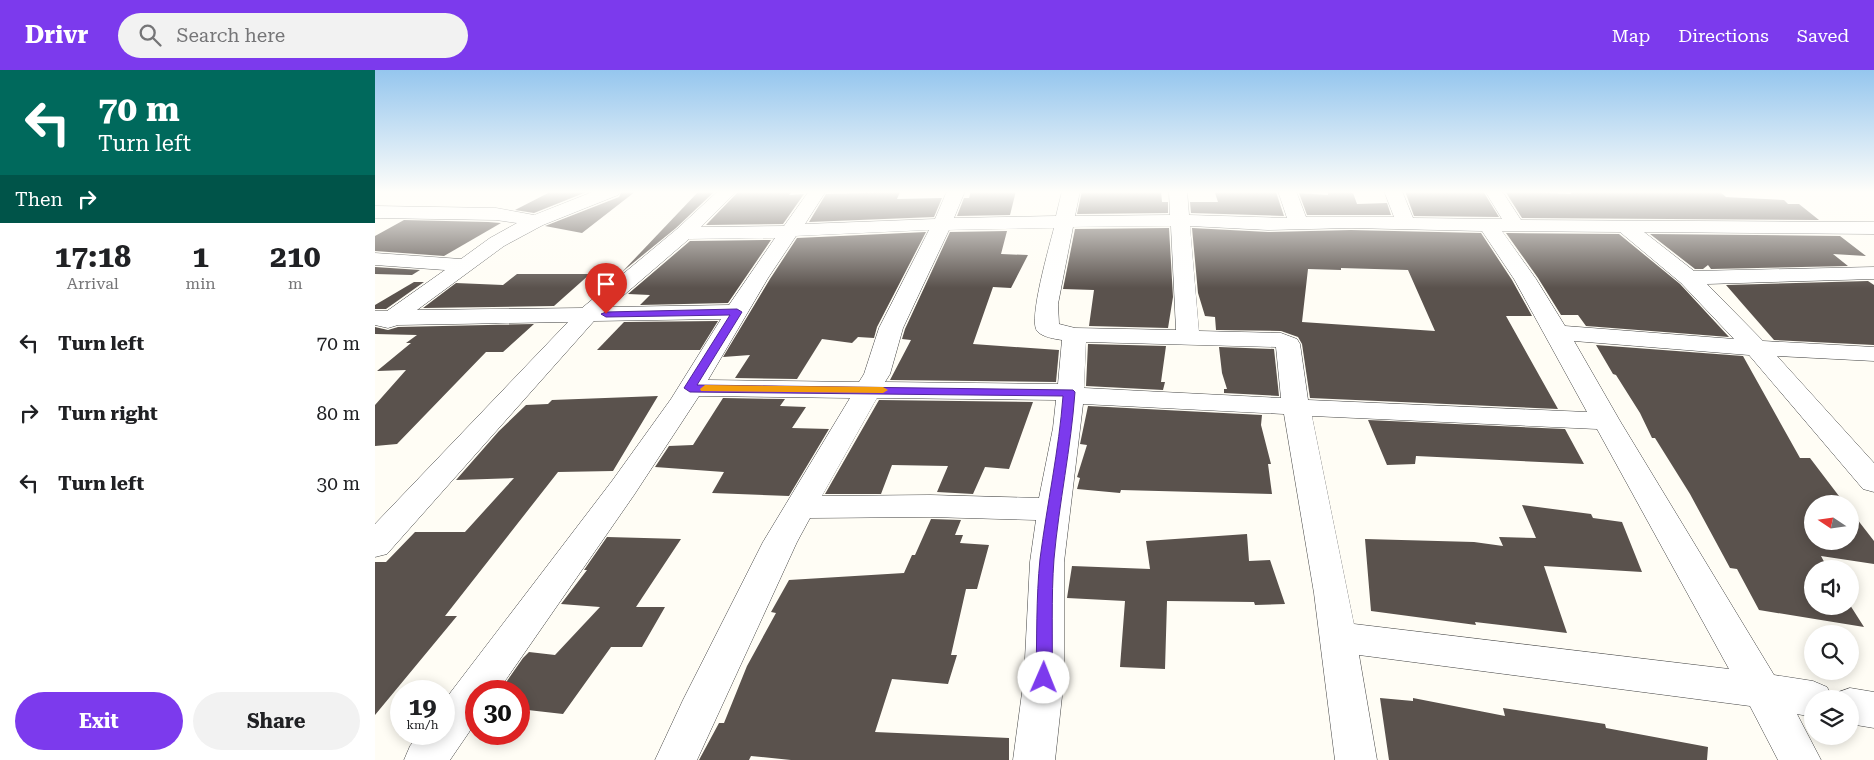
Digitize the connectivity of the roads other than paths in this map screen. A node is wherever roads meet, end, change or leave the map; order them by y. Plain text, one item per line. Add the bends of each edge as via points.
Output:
1 (532, 223) edge
2 (695, 223) edge
3 (796, 223) edge
4 (975, 223) edge
5 (1063, 223) edge
6 (1180, 223) edge
7 (1416, 223) edge
8 (943, 224) junction
9 (1502, 225) junction
10 (1625, 226) junction
11 (1874, 228) edge
12 (791, 231) junction
13 (684, 233) junction
14 (375, 259) edge
15 (464, 265) junction
16 (1874, 273) edge
17 (1689, 278) junction
18 (737, 312) junction
19 (587, 315) junction
20 (381, 322) edge
21 (1557, 333) junction
22 (1075, 335) junction
23 (1188, 337) junction
24 (1756, 348) junction
25 (1874, 354) edge
26 (690, 388) junction
27 (868, 390) junction
28 (1069, 394) junction
29 (1295, 406) junction
30 (1606, 421) junction
31 (1874, 482) edge
32 (800, 507) junction
33 (1053, 509) junction
34 (375, 545) edge
35 (1337, 637) junction
36 (1762, 690) junction
37 (1804, 697) edge
38 (1859, 708) edge
39 (1874, 710) edge
40 (425, 760) edge
41 (677, 760) edge
42 (1034, 760) edge
43 (1356, 760) edge
44 (1800, 760) edge

1 - 15 street
2 - 13 street
3 - 12 street
4 - 8 street
5 - 22 street via 1046,322 1052,331
6 - 23 street
7 - 9 street
8 - 12 street
8 - 27 street via 891,328 877,374
9 - 10 street
9 - 21 street via 1525,279
10 - 11 street
10 - 17 street
12 - 13 street
12 - 18 street
13 - 19 street
14 - 15 street
15 - 20 street
16 - 17 street
17 - 24 street
18 - 19 street
18 - 26 street
19 - 20 street
19 - 34 street
21 - 24 street
21 - 30 street
22 - 23 street
22 - 28 street
23 - 29 street via 1281,340 1287,343
24 - 25 street
24 - 31 street
26 - 27 street
26 - 40 street via 623,488
27 - 28 street
27 - 32 street
28 - 29 street
28 - 33 street via 1067,428
29 - 30 street
29 - 35 street via 1316,506
30 - 36 street
32 - 33 street
32 - 41 street via 713,679
33 - 42 street via 1047,562 1044,678
35 - 36 street
35 - 43 street
36 - 37 street
36 - 44 street
38 - 39 street

